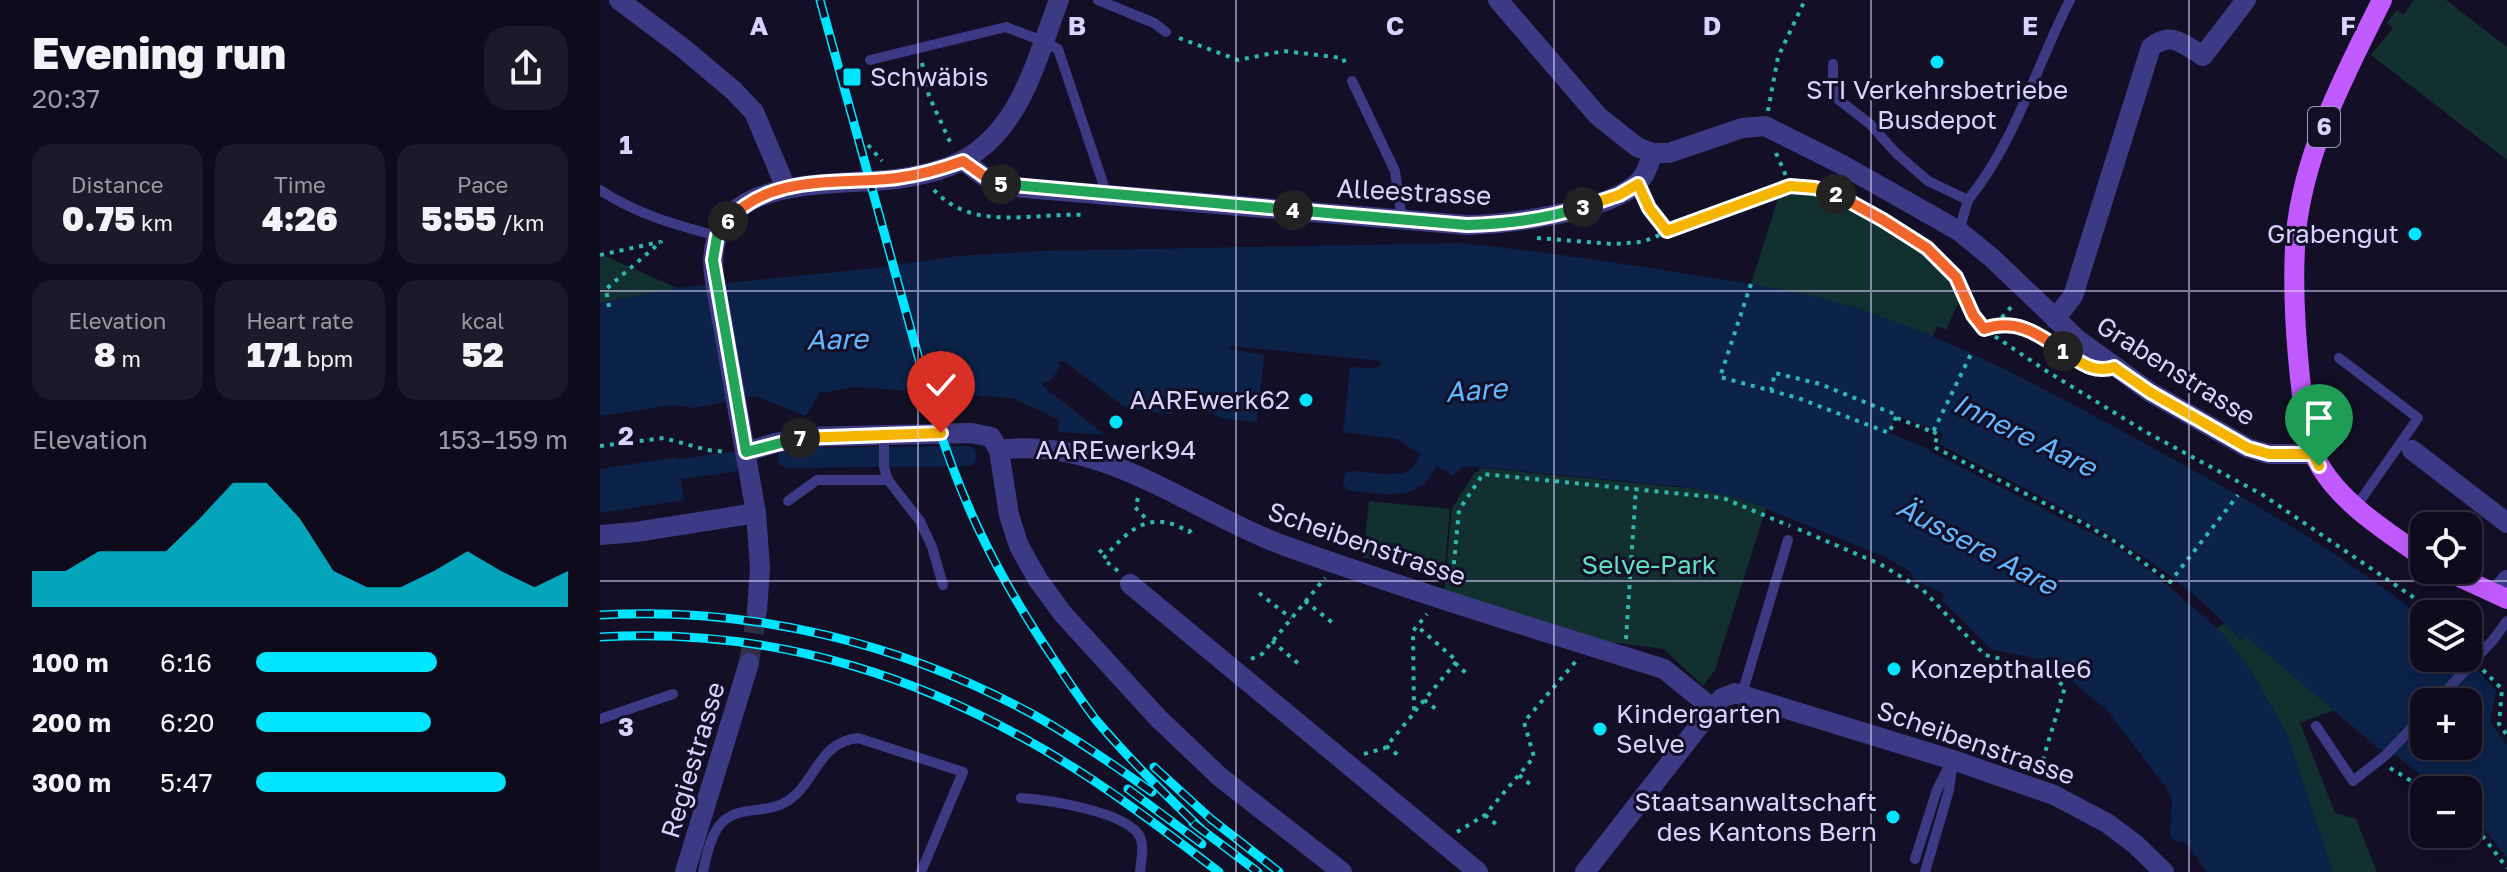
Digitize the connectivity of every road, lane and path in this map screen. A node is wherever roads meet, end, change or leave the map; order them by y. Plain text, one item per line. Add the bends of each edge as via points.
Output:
1 (619, 0) edge
2 (1059, 0) edge
3 (1098, 0) edge
4 (1498, 0) edge
5 (1805, 0) edge
6 (2070, 0) edge
7 (2246, 0) edge
8 (2382, 0) edge
9 (1166, 32) joint
10 (1043, 41) junction
11 (919, 49) junction
12 (870, 60) dead end
13 (1833, 64) dead end
14 (1352, 81) joint
15 (1765, 126) junction
16 (1653, 153) junction
17 (963, 161) junction
18 (1638, 184) junction
19 (786, 188) junction
20 (600, 190) edge
21 (1107, 195) junction
22 (1968, 200) junction
23 (1402, 220) junction
24 (673, 225) junction
25 (1667, 231) junction
26 (1959, 231) junction
27 (717, 236) junction
28 (1525, 237) dead end
29 (662, 241) junction
30 (600, 255) edge
31 (1751, 284) dead end
32 (609, 307) dead end
33 (2007, 310) dead end
34 (2055, 319) junction
35 (1995, 325) junction
36 (1984, 329) junction
37 (2062, 350) dead end
38 (1971, 354) dead end
39 (2339, 358) dead end
40 (1771, 390) junction
41 (1896, 417) junction
42 (1933, 431) junction
43 (884, 442) junction
44 (600, 446) edge
45 (999, 450) junction
46 (2412, 450) dead end
47 (2313, 454) junction
48 (748, 461) junction
49 (888, 480) junction
50 (1636, 488) dead end
51 (2238, 495) dead end
52 (788, 501) dead end
53 (2355, 508) junction
54 (756, 513) junction
55 (2507, 523) edge
56 (1191, 530) dead end
57 (600, 535) edge
58 (1788, 540) dead end
59 (2410, 548) edge
60 (1099, 550) dead end
61 (1105, 555) junction
62 (1130, 584) joint
63 (2482, 584) edge
64 (943, 585) dead end
65 (1319, 585) dead end
66 (2503, 591) edge
67 (1259, 593) dead end
68 (2417, 600) edge
69 (1305, 601) junction
70 (757, 611) tunnel mouth
71 (1426, 616) dead end
72 (1291, 618) junction
73 (2507, 621) edge
74 (1334, 624) dead end
75 (1417, 626) junction
76 (1272, 641) junction
77 (2482, 651) edge
78 (1624, 657) junction
79 (749, 663) tunnel mouth
80 (1455, 663) junction
81 (1575, 663) dead end
82 (1300, 665) dead end
83 (1231, 668) junction
84 (2482, 668) edge
85 (2464, 672) edge
86 (1466, 673) dead end
87 (2449, 688) edge
88 (673, 694) dead end
89 (1742, 694) junction
90 (1424, 700) junction
91 (1712, 708) junction
92 (1436, 709) dead end
93 (1414, 713) junction
94 (600, 719) edge
95 (2316, 726) dead end
96 (2410, 730) edge
97 (2507, 735) edge
98 (1386, 746) junction
99 (1398, 755) dead end
100 (2382, 759) junction
101 (1953, 760) junction
102 (1343, 761) junction
103 (1519, 775) junction
104 (2410, 779) edge
105 (1531, 785) dead end
106 (1021, 798) dead end
107 (1485, 815) junction
108 (1497, 825) dead end
109 (2482, 835) edge
110 (1441, 842) junction
111 (1915, 859) dead end
112 (2507, 868) edge
113 (685, 872) edge
114 (703, 872) edge
115 (921, 872) edge
116 (1140, 872) edge
117 (1342, 872) edge
118 (1478, 872) edge
119 (1585, 872) edge
120 (1925, 872) edge
121 (2164, 872) edge

1 - 19 street via 754,112
2 - 10 street
3 - 9 lane
4 - 16 street via 1598,116
5 - 15 path via 1778,57
6 - 22 lane via 2024,104 1985,179
7 - 34 street, Grabenstrasse via 2203,56 2175,39 2162,39 2151,47 2073,296
8 - 47 main road, 6 via 2329,115 2297,230 2297,350
9 - 14 path via 1238,60 1284,51 1343,58
10 - 11 lane via 1006,27
10 - 17 street via 1006,123
10 - 21 lane via 1058,49
11 - 12 lane
11 - 17 path via 929,96
13 - 22 lane via 1839,100 1928,181
14 - 23 lane via 1395,171
15 - 16 street
15 - 26 street, Grabenstrasse
16 - 18 street
17 - 19 street via 920,175
17 - 21 street, Alleestrasse via 999,184
18 - 23 street, Alleestrasse via 1579,209 1535,219 1467,225
18 - 25 path
19 - 27 street via 746,204
20 - 24 lane
21 - 23 street, Alleestrasse
22 - 26 lane
24 - 27 lane
24 - 29 path
25 - 28 path via 1642,242 1612,244
25 - 36 path via 1790,186 1838,195 1927,248 1956,277
26 - 34 street, Grabenstrasse
27 - 48 street via 714,275
29 - 30 path
29 - 32 path via 606,289
31 - 40 path via 1720,377
33 - 35 path
34 - 47 street, Grabenstrasse via 2138,384 2248,448 2269,454
35 - 36 path
35 - 37 path via 2018,325
36 - 68 path via 2146,432 2263,495
38 - 42 path
39 - 53 lane via 2418,418
40 - 41 path via 1889,433
40 - 41 path via 1775,373 1820,384
41 - 42 path
42 - 51 path via 1938,434 1934,447 2085,524 2170,582
43 - 45 street via 981,434 991,437
43 - 48 street via 806,437 775,443
43 - 49 lane
44 - 48 path via 664,438
45 - 78 street, Scheibenstrasse via 1040,447 1104,462 1263,537
45 - 117 street via 1016,538 1063,614 1220,777
46 - 55 street
47 - 53 main road, 6
48 - 54 street
49 - 52 lane via 817,480
49 - 64 lane via 920,521
50 - 78 path
53 - 59 main road, 6
54 - 57 street
54 - 70 street
56 - 61 path via 1143,523
58 - 89 lane
60 - 61 path
61 - 62 path via 1103,559
62 - 83 street
63 - 66 main road
65 - 69 path
67 - 72 path
69 - 72 path
69 - 74 path
71 - 75 path
72 - 76 path
73 - 77 lane
75 - 80 path
75 - 93 path
76 - 82 path
76 - 83 path via 1262,654
78 - 91 street, Scheibenstrasse via 1664,669
79 - 113 street, Regiestrasse
80 - 86 path
80 - 90 path
81 - 103 path via 1524,722 1534,757
83 - 102 street
84 - 97 path via 2502,689 2499,724
85 - 87 lane
88 - 94 lane
89 - 91 street via 1728,695
89 - 101 street, Scheibenstrasse
90 - 92 path
90 - 93 path
91 - 119 street
93 - 98 path
95 - 100 lane via 2353,781
96 - 100 lane
98 - 99 path
98 - 102 path
100 - 104 path
101 - 111 lane via 1937,790
101 - 120 lane
101 - 121 street, Scheibenstrasse via 2074,804 2135,844
102 - 110 street
103 - 105 path
103 - 107 path
106 - 116 lane via 1068,804 1132,828 1142,842
107 - 108 path
107 - 110 path
109 - 112 path
110 - 118 street
114 - 115 lane via 720,825 732,815 781,805 842,739 858,738 963,772

